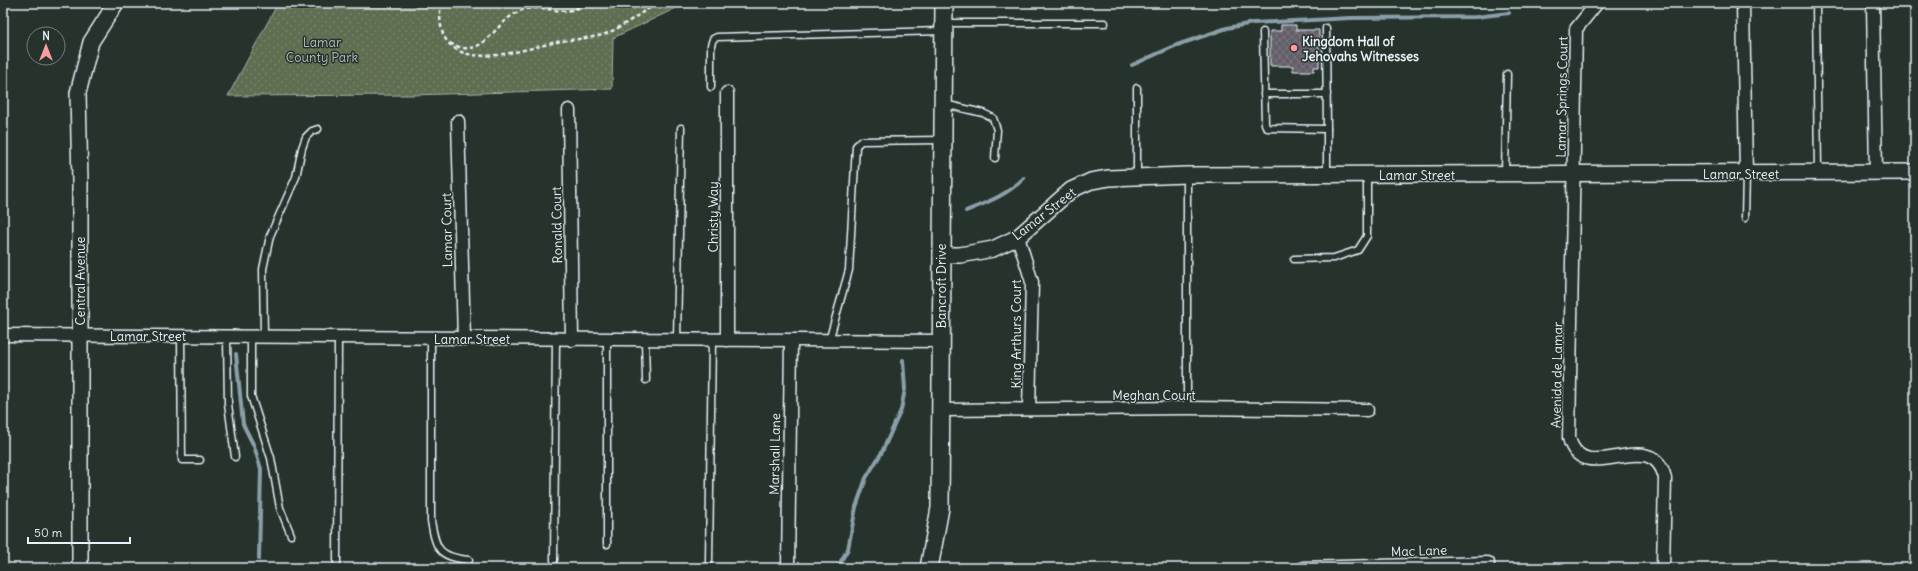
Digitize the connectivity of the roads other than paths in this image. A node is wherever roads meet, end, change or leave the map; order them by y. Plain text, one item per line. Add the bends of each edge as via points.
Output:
1 (116, 3) edge
2 (944, 3) edge
3 (1597, 3) edge
4 (1743, 3) edge
5 (1816, 3) edge
6 (1873, 3) edge
7 (1105, 23) dead end
8 (944, 27) junction
9 (1326, 28) dead end
10 (1263, 32) dead end
11 (1507, 74) dead end
12 (711, 87) dead end
13 (1137, 88) dead end
14 (726, 93) dead end
15 (1264, 94) junction
16 (1328, 94) junction
17 (942, 104) junction
18 (569, 110) dead end
19 (458, 122) dead end
20 (681, 128) dead end
21 (318, 129) dead end
22 (1327, 129) junction
23 (942, 140) junction
24 (995, 158) dead end
25 (1915, 172) edge
26 (1818, 173) junction
27 (1876, 173) junction
28 (1575, 174) junction
29 (1746, 174) junction
30 (1187, 175) junction
31 (1326, 175) junction
32 (1367, 175) junction
33 (1505, 175) junction
34 (1137, 177) junction
35 (1746, 218) dead end
36 (1018, 237) junction
37 (941, 255) junction
38 (1294, 259) dead end
39 (3, 335) edge
40 (80, 335) junction
41 (181, 336) junction
42 (227, 337) junction
43 (252, 337) junction
44 (264, 337) junction
45 (338, 338) junction
46 (431, 338) junction
47 (464, 339) junction
48 (556, 339) junction
49 (572, 340) junction
50 (607, 340) junction
51 (645, 340) junction
52 (677, 340) junction
53 (712, 340) junction
54 (726, 340) junction
55 (791, 341) junction
56 (828, 341) junction
57 (941, 341) junction
58 (646, 380) dead end
59 (1187, 408) junction
60 (1030, 409) junction
61 (941, 410) junction
62 (1366, 410) dead end
63 (235, 457) dead end
64 (200, 460) dead end
65 (292, 536) dead end
66 (606, 544) dead end
67 (469, 560) dead end
68 (554, 560) dead end
69 (709, 561) dead end
70 (337, 563) dead end
71 (1488, 563) dead end
72 (80, 568) edge
73 (788, 568) edge
74 (929, 568) edge
75 (1303, 568) edge
76 (1663, 568) edge

1 - 40 street, Central Avenue via 91,42 78,93
2 - 8 main road, Bancroft Drive
3 - 28 street, Lamar Springs Court via 1576,29
4 - 29 street
5 - 26 lane
6 - 27 street
7 - 8 lane
8 - 12 lane via 717,37 712,39 711,45
8 - 17 main road, Bancroft Drive
9 - 16 lane
10 - 15 lane
11 - 33 lane
13 - 34 lane
14 - 54 street, Christy Way
15 - 16 lane
15 - 22 lane via 1267,128
16 - 22 lane
17 - 23 main road, Bancroft Drive
17 - 24 lane via 983,113 993,118 997,130
18 - 49 street, Ronald Court
19 - 47 street, Lamar Court
20 - 52 lane
21 - 44 lane via 306,137 296,177 270,236 263,269
22 - 31 lane
23 - 37 main road, Bancroft Drive
23 - 56 lane via 861,141 856,146 849,270
25 - 27 street, Lamar Street
26 - 27 street, Lamar Street
26 - 29 street, Lamar Street
28 - 29 street, Lamar Street
28 - 33 street, Lamar Street
28 - 76 street, Avenida de Lamar via 1569,438 1578,454 1589,459 1638,454 1650,456 1660,464 1665,478
29 - 35 lane
30 - 31 street, Lamar Street
30 - 34 street, Lamar Street
30 - 59 lane
31 - 32 street, Lamar Street
32 - 33 street, Lamar Street
32 - 38 lane via 1367,236 1361,247 1348,255 1334,258
34 - 36 street, Lamar Street via 1097,180 1073,189
36 - 37 street, Lamar Street via 993,248 960,255
36 - 60 street, King Arthurs Court via 1032,282
37 - 57 main road, Bancroft Drive
39 - 40 street, Lamar Street
40 - 41 street, Lamar Street
40 - 72 street, Central Avenue
41 - 42 street, Lamar Street
41 - 64 lane via 182,460
42 - 43 street, Lamar Street
42 - 63 lane via 228,404
43 - 44 street, Lamar Street
43 - 65 lane via 251,396 271,458 280,508
44 - 45 street, Lamar Street
45 - 46 street, Lamar Street
45 - 70 lane
46 - 47 street, Lamar Street
46 - 67 lane via 431,521 434,542 440,553 454,559
47 - 48 street, Lamar Street
48 - 49 street, Lamar Street
48 - 68 lane
49 - 50 street, Lamar Street
50 - 51 street, Lamar Street
50 - 66 lane
51 - 52 street, Lamar Street
51 - 58 lane
52 - 53 street, Lamar Street
53 - 54 street, Lamar Street
53 - 69 lane
54 - 55 street, Lamar Street
55 - 56 street, Lamar Street
55 - 73 street, Marshall Lane
56 - 57 street, Lamar Street
57 - 61 main road, Bancroft Drive
59 - 60 street, Meghan Court
59 - 62 street, Meghan Court
60 - 61 street, Meghan Court
61 - 74 main road, Bancroft Drive via 940,508
71 - 75 street, Mac Lane

